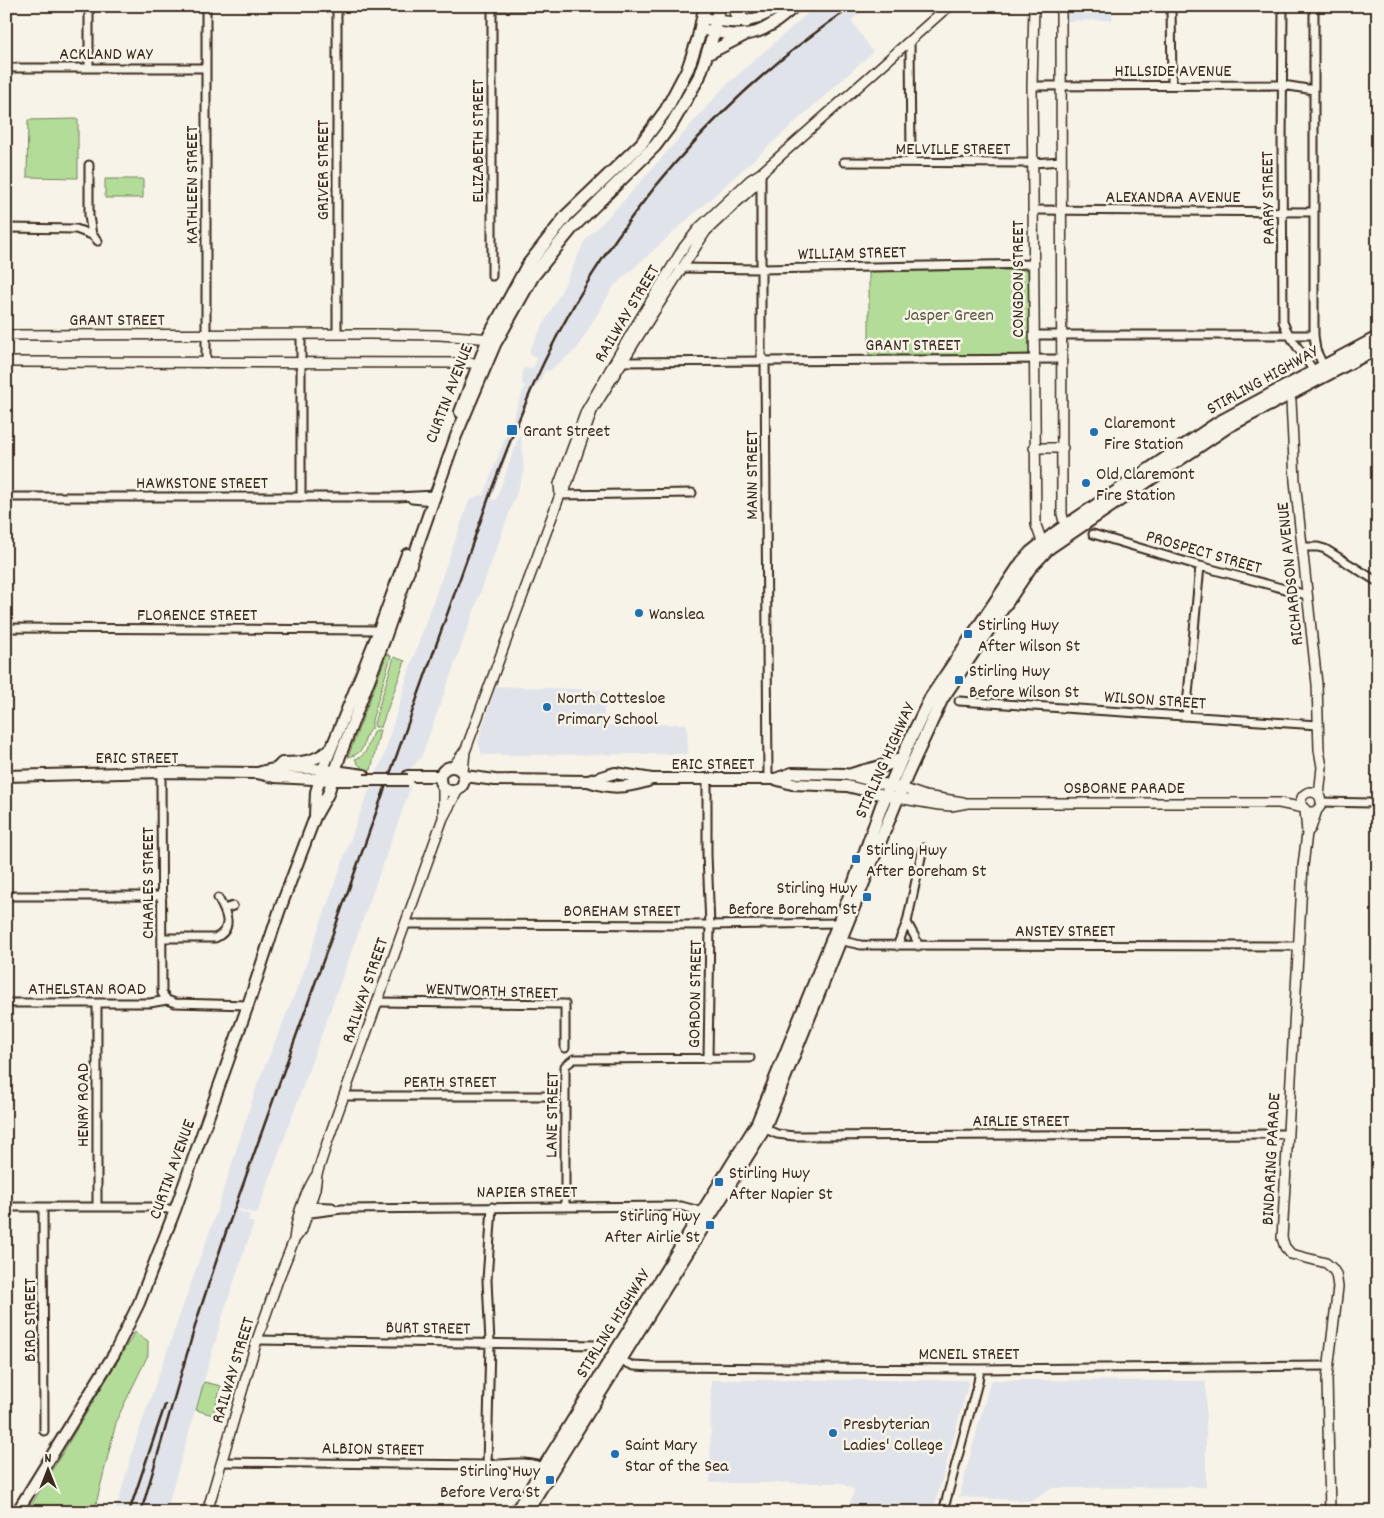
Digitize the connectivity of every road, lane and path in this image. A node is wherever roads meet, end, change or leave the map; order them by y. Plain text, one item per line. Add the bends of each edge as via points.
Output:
1 (89, 6) edge
2 (206, 6) edge
3 (337, 6) edge
4 (492, 6) edge
5 (681, 6) edge
6 (705, 6) edge
7 (719, 6) edge
8 (733, 6) edge
9 (779, 6) edge
10 (795, 6) edge
11 (950, 6) edge
12 (1034, 6) edge
13 (1061, 6) edge
14 (1171, 6) edge
15 (1283, 6) edge
16 (1314, 6) edge
17 (746, 22) junction
18 (702, 24) junction
19 (715, 26) junction
20 (744, 35) junction
21 (910, 41) junction
22 (707, 54) junction
23 (6, 68) edge
24 (90, 68) junction
25 (206, 68) junction
26 (1172, 85) junction
27 (1283, 85) junction
28 (1032, 86) junction
29 (1061, 86) junction
30 (1314, 90) junction
31 (1061, 161) junction
32 (844, 162) dead end
33 (911, 162) junction
34 (1033, 163) junction
35 (89, 165) dead end
36 (761, 173) junction
37 (1033, 210) junction
38 (1061, 210) junction
39 (1283, 211) junction
40 (1314, 212) junction
41 (6, 228) edge
42 (92, 235) junction
43 (98, 241) dead end
44 (1033, 264) junction
45 (676, 268) junction
46 (761, 269) junction
47 (492, 276) dead end
48 (206, 334) junction
49 (301, 334) junction
50 (338, 334) junction
51 (1062, 334) junction
52 (6, 335) edge
53 (1034, 335) junction
54 (1288, 335) junction
55 (1314, 335) junction
56 (1378, 337) edge
57 (493, 339) junction
58 (1378, 348) edge
59 (1062, 359) junction
60 (1034, 360) junction
61 (765, 361) junction
62 (6, 362) edge
63 (619, 362) junction
64 (206, 363) junction
65 (482, 363) junction
66 (300, 364) junction
67 (1321, 372) junction
68 (1288, 395) junction
69 (1034, 448) junction
70 (1063, 448) junction
71 (692, 493) dead end
72 (560, 495) junction
73 (6, 497) edge
74 (301, 497) junction
75 (431, 498) junction
76 (1069, 529) junction
77 (1093, 534) dead end
78 (1046, 545) junction
79 (1302, 547) junction
80 (1200, 566) junction
81 (1378, 582) edge
82 (1307, 595) junction
83 (6, 628) edge
84 (384, 630) junction
85 (959, 701) dead end
86 (1186, 716) junction
87 (1318, 725) junction
88 (331, 748) junction
89 (466, 749) junction
90 (1319, 750) junction
91 (903, 757) junction
92 (453, 767) junction
93 (277, 768) junction
94 (161, 772) junction
95 (257, 773) junction
96 (10, 774) edge
97 (321, 774) junction
98 (850, 775) junction
99 (334, 776) junction
100 (707, 779) junction
101 (771, 779) junction
102 (463, 780) junction
103 (441, 781) junction
104 (894, 792) junction
105 (1306, 794) junction
106 (1279, 803) junction
107 (1319, 803) junction
108 (1370, 803) dead end
109 (1304, 808) junction
110 (315, 817) junction
111 (443, 818) junction
112 (1307, 833) junction
113 (923, 848) dead end
114 (6, 896) edge
115 (162, 896) junction
116 (218, 898) dead end
117 (233, 906) dead end
118 (224, 909) junction
119 (907, 922) junction
120 (405, 924) junction
121 (834, 924) junction
122 (710, 926) junction
123 (162, 938) junction
124 (837, 939) junction
125 (897, 946) junction
126 (918, 946) junction
127 (1300, 946) junction
128 (162, 994) joint
129 (167, 1000) junction
130 (377, 1002) junction
131 (6, 1003) edge
132 (97, 1004) junction
133 (248, 1005) junction
134 (565, 1048) dead end
135 (750, 1058) dead end
136 (708, 1059) junction
137 (344, 1096) junction
138 (555, 1096) dead end
139 (760, 1126) junction
140 (1287, 1134) junction
141 (565, 1206) junction
142 (6, 1207) edge
143 (97, 1207) junction
144 (492, 1207) junction
145 (43, 1208) junction
146 (175, 1210) junction
147 (304, 1210) junction
148 (706, 1215) junction
149 (257, 1340) junction
150 (490, 1343) junction
151 (598, 1345) dead end
152 (616, 1358) junction
153 (1328, 1366) junction
154 (980, 1369) junction
155 (44, 1431) dead end
156 (222, 1462) junction
157 (487, 1465) junction
158 (547, 1469) junction
159 (17, 1512) edge
160 (207, 1512) edge
161 (516, 1512) edge
162 (526, 1512) edge
163 (942, 1512) edge
164 (1330, 1512) edge

1 - 24 street
2 - 25 street, KATHLEEN STREET
3 - 50 street, GRIVER STREET
4 - 5 street
4 - 47 street, ELIZABETH STREET
6 - 18 highway, CURTIN AVENUE
7 - 19 highway, CURTIN AVENUE
8 - 17 highway
9 - 17 main road
10 - 20 main road via 770,26
11 - 21 street, RAILWAY STREET
12 - 28 street, CONGDON STREET
13 - 29 street
14 - 26 street
15 - 27 street, PARRY STREET
16 - 30 street
17 - 19 main road
18 - 19 main road
18 - 57 highway, CURTIN AVENUE via 688,68 666,110 641,144 567,215 527,266
19 - 20 main road
19 - 22 highway, CURTIN AVENUE
20 - 22 highway
21 - 33 street
21 - 36 street, RAILWAY STREET
22 - 57 highway, CURTIN AVENUE via 699,77 655,146 572,228 532,276
23 - 24 street, ACKLAND WAY
24 - 25 street, ACKLAND WAY
25 - 48 street, KATHLEEN STREET
26 - 27 street, HILLSIDE AVENUE
26 - 29 street, HILLSIDE AVENUE
27 - 30 street, HILLSIDE AVENUE
27 - 39 street, PARRY STREET
28 - 29 street, HILLSIDE AVENUE
28 - 34 street, CONGDON STREET
29 - 31 street
30 - 40 street
31 - 34 street, MELVILLE STREET
31 - 38 street
32 - 33 street, MELVILLE STREET
33 - 34 street, MELVILLE STREET
34 - 37 street, CONGDON STREET
35 - 42 street
36 - 45 street, RAILWAY STREET via 700,227
36 - 46 street, MANN STREET
37 - 38 street, ALEXANDRA AVENUE
37 - 44 street, CONGDON STREET
38 - 39 street, ALEXANDRA AVENUE
38 - 51 street
39 - 40 street, ALEXANDRA AVENUE
39 - 54 street, PARRY STREET via 1283,322
40 - 55 street
41 - 42 street via 76,229
42 - 43 street
44 - 46 street, WILLIAM STREET
44 - 53 street, CONGDON STREET
45 - 46 street, WILLIAM STREET
45 - 63 street, RAILWAY STREET
46 - 61 street, MANN STREET via 761,356
48 - 49 street, GRANT STREET
48 - 52 street, GRANT STREET
48 - 64 street, KATHLEEN STREET
49 - 50 street, GRANT STREET
49 - 66 street
50 - 57 street, GRANT STREET
51 - 53 street
51 - 54 street
51 - 59 street
53 - 60 street, CONGDON STREET
54 - 55 street
54 - 67 street, PARRY STREET
55 - 67 street
56 - 67 highway, STIRLING HIGHWAY
57 - 65 main road, CURTIN AVENUE
58 - 67 highway, STIRLING HIGHWAY
59 - 60 street, GRANT STREET
59 - 70 street
60 - 61 street, GRANT STREET
60 - 69 street, CONGDON STREET
61 - 63 street, GRANT STREET
61 - 101 street, MANN STREET
62 - 64 street
63 - 72 street, RAILWAY STREET via 586,411 559,484
64 - 66 street
65 - 66 street
65 - 75 main road, CURTIN AVENUE
66 - 74 street
67 - 68 highway, STIRLING HIGHWAY
67 - 76 highway, STIRLING HIGHWAY via 1219,422
68 - 76 highway, STIRLING HIGHWAY via 1216,434
68 - 79 street, RICHARDSON AVENUE
69 - 70 street
69 - 78 street, CONGDON STREET via 1036,525
70 - 76 street via 1062,514
71 - 72 street
72 - 89 street, RAILWAY STREET
73 - 74 street, HAWKSTONE STREET
74 - 75 street, HAWKSTONE STREET
75 - 84 main road, CURTIN AVENUE
76 - 78 highway, STIRLING HIGHWAY
77 - 80 street, PROSPECT STREET
78 - 91 highway, STIRLING HIGHWAY via 1022,562 961,651 931,697
78 - 104 highway, STIRLING HIGHWAY via 946,692
79 - 81 street via 1324,549
79 - 82 street, RICHARDSON AVENUE
80 - 82 street, PROSPECT STREET
80 - 86 street
82 - 87 street, RICHARDSON AVENUE
83 - 84 street, FLORENCE STREET
84 - 88 main road, CURTIN AVENUE
84 - 99 main road, CURTIN AVENUE
85 - 86 street, WILSON STREET
86 - 87 street, WILSON STREET
87 - 90 street, RICHARDSON AVENUE
88 - 93 main road via 314,760 282,763
88 - 97 main road, CURTIN AVENUE
89 - 92 street, RAILWAY STREET
89 - 102 street, RAILWAY STREET
90 - 105 street, RICHARDSON AVENUE via 1315,782
90 - 107 street, RICHARDSON AVENUE via 1322,767
91 - 98 highway via 883,767
91 - 104 highway, STIRLING HIGHWAY
92 - 102 main road via 457,768
92 - 103 main road via 447,768
93 - 95 main road, ERIC STREET
93 - 97 main road, ERIC STREET
94 - 95 main road, ERIC STREET
94 - 96 main road, ERIC STREET
94 - 115 street, CHARLES STREET
95 - 97 main road, ERIC STREET via 274,777
97 - 99 main road, ERIC STREET
97 - 110 main road, CURTIN AVENUE
98 - 101 main road, ERIC STREET via 792,773
98 - 104 main road, ERIC STREET
99 - 103 main road, ERIC STREET
99 - 110 main road, CURTIN AVENUE
100 - 101 main road, ERIC STREET
100 - 102 main road, ERIC STREET via 652,780 615,773 588,781
100 - 122 street, GORDON STREET
101 - 104 main road, ERIC STREET via 792,784
102 - 103 main road, ERIC STREET via 450,792
102 - 111 street, RAILWAY STREET
103 - 111 street, RAILWAY STREET
104 - 106 street, OSBORNE PARADE via 951,806 968,803
104 - 121 highway, STIRLING HIGHWAY
104 - 124 highway, STIRLING HIGHWAY
105 - 106 street, OSBORNE PARADE
105 - 107 street via 1315,793
105 - 109 street via 1302,802
106 - 109 street, OSBORNE PARADE
107 - 108 street
107 - 109 street via 1311,812
107 - 112 street, BINDARING PARADE
109 - 112 street, BINDARING PARADE
110 - 133 main road, CURTIN AVENUE
111 - 120 street, RAILWAY STREET
112 - 127 street, BINDARING PARADE
113 - 119 street
114 - 115 street
115 - 123 street, CHARLES STREET
116 - 118 street
117 - 118 street
118 - 123 street via 226,925 215,938
119 - 125 street
119 - 126 street
120 - 122 street, BOREHAM STREET
120 - 130 street, RAILWAY STREET
121 - 122 street, BOREHAM STREET
121 - 124 highway, STIRLING HIGHWAY
122 - 136 street, GORDON STREET
123 - 128 street, CHARLES STREET
124 - 125 street, ANSTEY STREET via 861,945
124 - 139 highway, STIRLING HIGHWAY
125 - 126 street, ANSTEY STREET
126 - 127 street, ANSTEY STREET
127 - 140 street, BINDARING PARADE
128 - 129 street, ATHELSTAN ROAD
129 - 132 street, ATHELSTAN ROAD
129 - 133 street, ATHELSTAN ROAD via 175,1003
130 - 134 street, WENTWORTH STREET via 565,1004
130 - 137 street, RAILWAY STREET
131 - 132 street, ATHELSTAN ROAD
132 - 143 street, HENRY ROAD
133 - 146 main road, CURTIN AVENUE
135 - 136 street
136 - 141 street, LANE STREET via 574,1059 565,1066
137 - 138 street, PERTH STREET
137 - 147 street, RAILWAY STREET via 317,1174 315,1189
139 - 140 street, AIRLIE STREET via 777,1134 794,1136
139 - 148 highway, STIRLING HIGHWAY
140 - 153 street, BINDARING PARADE via 1282,1238 1285,1247 1291,1254 1326,1263 1336,1274 1338,1287
141 - 144 street, NAPIER STREET
141 - 148 street, NAPIER STREET via 681,1206
142 - 145 street
143 - 145 street
143 - 146 street
144 - 147 street, NAPIER STREET
144 - 150 street via 487,1280
145 - 155 street, BIRD STREET
146 - 159 main road, CURTIN AVENUE via 137,1308 114,1354
147 - 149 street, RAILWAY STREET via 302,1230 294,1240
148 - 152 highway, STIRLING HIGHWAY
149 - 150 street, BURT STREET
149 - 156 street, RAILWAY STREET
150 - 151 street, BURT STREET
150 - 157 street
152 - 154 street, MCNEIL STREET via 634,1366 653,1367
152 - 158 highway, STIRLING HIGHWAY
153 - 154 street, MCNEIL STREET
153 - 164 street, BINDARING PARADE
154 - 163 street
156 - 157 street, ALBION STREET
156 - 160 street, RAILWAY STREET
157 - 158 street, ALBION STREET via 530,1462
158 - 161 highway, STIRLING HIGHWAY
158 - 162 highway, STIRLING HIGHWAY

